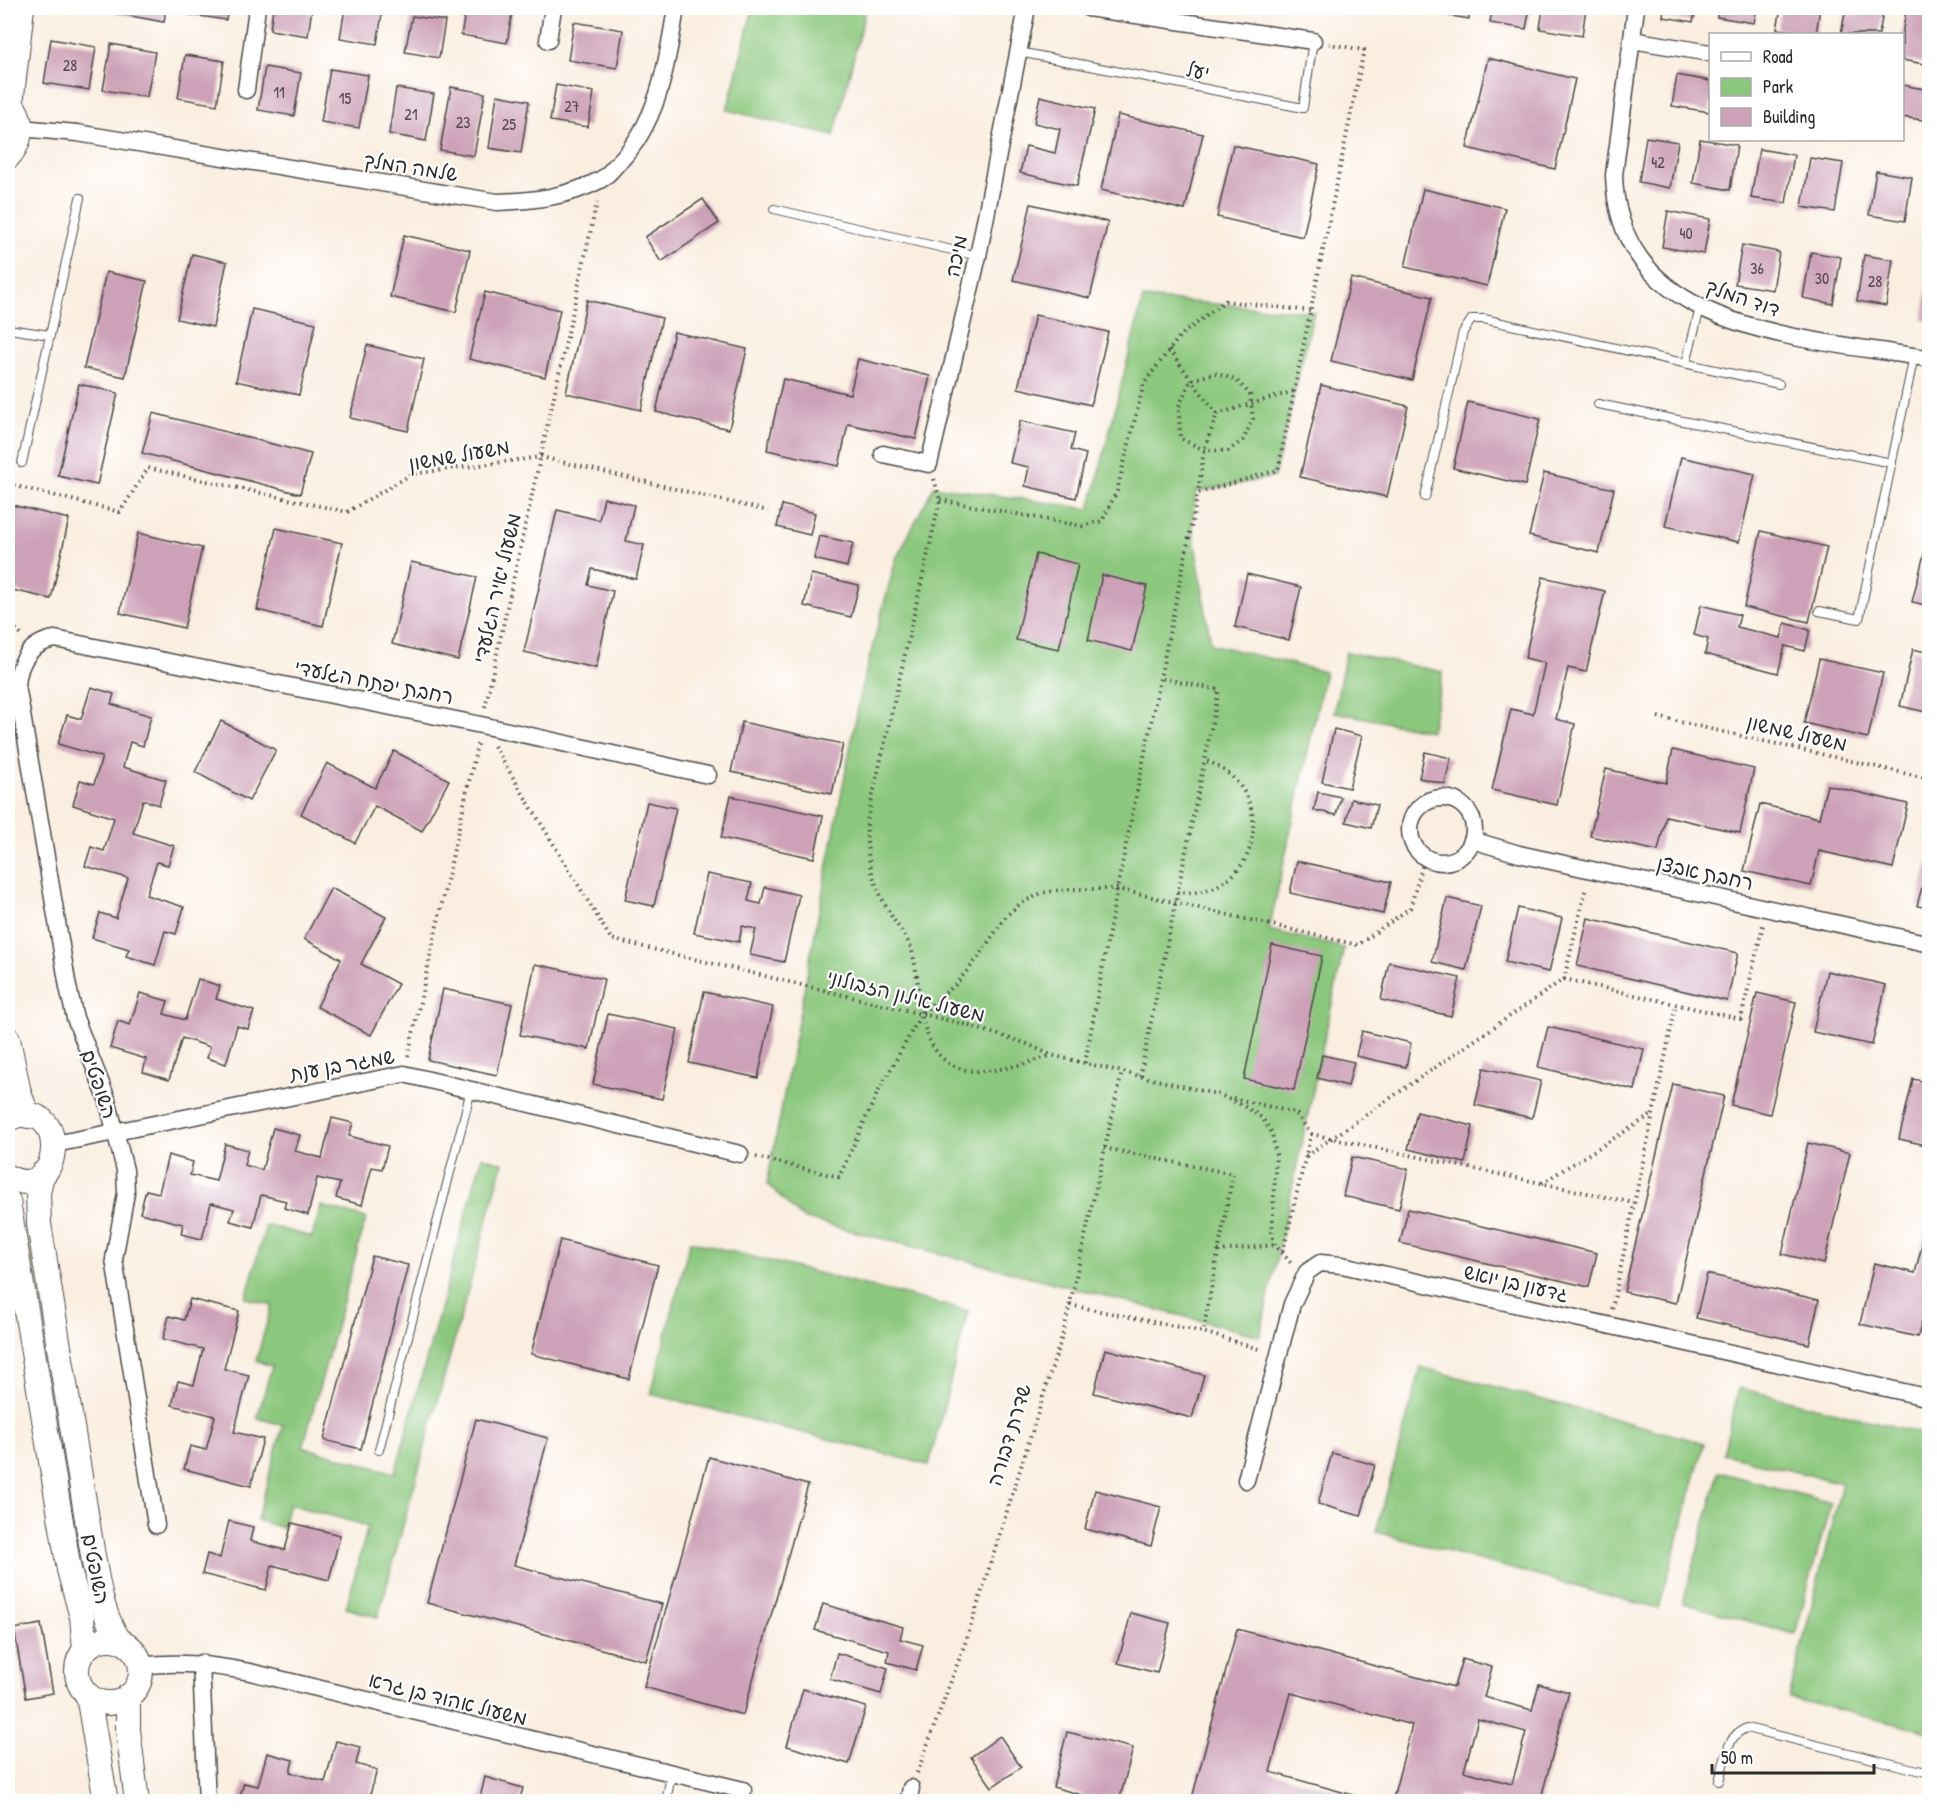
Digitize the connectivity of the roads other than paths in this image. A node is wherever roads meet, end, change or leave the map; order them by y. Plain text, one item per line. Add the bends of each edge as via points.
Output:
1 (22, 8) edge
2 (257, 8) edge
3 (553, 8) edge
4 (676, 8) edge
5 (1027, 8) edge
6 (1088, 8) edge
7 (1636, 8) edge
8 (548, 40) dead end
9 (1632, 40) junction
10 (1313, 41) joint
11 (1019, 52) junction
12 (1709, 54) edge
13 (246, 90) dead end
14 (9, 103) edge
15 (20, 128) junction
16 (8, 157) edge
17 (80, 198) dead end
18 (774, 209) dead end
19 (978, 256) junction
20 (1700, 308) junction
21 (8, 329) edge
22 (50, 335) junction
23 (1922, 357) edge
24 (1686, 363) junction
25 (1779, 384) dead end
26 (1598, 404) dead end
27 (883, 454) dead end
28 (22, 463) dead end
29 (1892, 464) junction
30 (1425, 497) dead end
31 (1819, 611) dead end
32 (32, 647) joint
33 (708, 775) dead end
34 (1472, 840) junction
35 (1929, 944) edge
36 (8, 1039) edge
37 (471, 1090) junction
38 (18, 1117) edge
39 (115, 1130) junction
40 (55, 1144) junction
41 (740, 1154) road end
42 (42, 1174) junction
43 (8, 1177) edge
44 (8, 1201) edge
45 (1929, 1398) edge
46 (379, 1450) dead end
47 (1246, 1480) dead end
48 (156, 1525) dead end
49 (119, 1640) junction
50 (85, 1650) junction
51 (201, 1663) junction
52 (141, 1666) junction
53 (88, 1695) junction
54 (128, 1696) junction
55 (1929, 1773) edge
56 (671, 1775) junction
57 (1719, 1780) dead end
58 (743, 1790) dead end
59 (106, 1802) edge
60 (136, 1802) edge
61 (207, 1802) edge
62 (666, 1802) edge

1 - 14 street
2 - 13 street
3 - 8 street
4 - 15 street, שלמה המלך via 667,68 649,119 627,155 602,179 565,194 533,201 497,202 77,133
5 - 11 street, מיכה
6 - 10 street
7 - 9 street, דוד המלך
9 - 12 street
9 - 20 street, דוד המלך via 1614,175 1620,224 1643,264
10 - 11 lane, יעל via 1303,108
11 - 19 street, מיכה
14 - 15 street via 16,111
15 - 16 street via 19,140
17 - 22 lane
18 - 19 lane
19 - 27 street, מיכה via 929,464
20 - 23 street, דוד המלך via 1770,331
20 - 24 lane
21 - 22 lane
22 - 28 lane
23 - 29 lane
24 - 25 lane
24 - 30 lane via 1472,320 1464,332
26 - 29 lane
29 - 31 lane via 1859,619
32 - 33 street, רחבת יפתח הגלעדי via 55,639 481,724
32 - 39 street, השופטים via 19,670 17,685 68,987 75,1018 98,1072
34 - 34 street via 1464,854 1440,862 1425,856 1414,845 1411,824 1417,810 1429,800 1445,798 1464,806 1473,819
34 - 35 street, רחבת אבצן via 1590,870
36 - 38 street via 18,1093
37 - 39 street, שמגר בן ענת via 404,1074
37 - 41 street, שמגר בן ענת
37 - 46 lane
38 - 40 street via 43,1122
39 - 40 street, שמגר בן ענת
39 - 48 street, השופטים via 126,1193 114,1259
40 - 42 street, השופטים via 54,1155
42 - 43 street via 23,1181
42 - 49 street, השופטים via 39,1224 92,1551 101,1604
44 - 50 street, השופטים
45 - 47 street, גדעון בן יואש via 1342,1264 1320,1263 1306,1272 1292,1304
49 - 50 street via 97,1641
49 - 52 street via 133,1650
50 - 53 street via 78,1674
51 - 52 street, משעול אהוד בן גרא
51 - 56 street, משעול אהוד בן גרא
51 - 61 street
52 - 54 street via 138,1683
53 - 54 street via 112,1703
53 - 59 street
54 - 60 street
55 - 57 lane via 1747,1728 1734,1734 1730,1741
56 - 58 street, משעול אהוד בן גרא
56 - 62 lane

